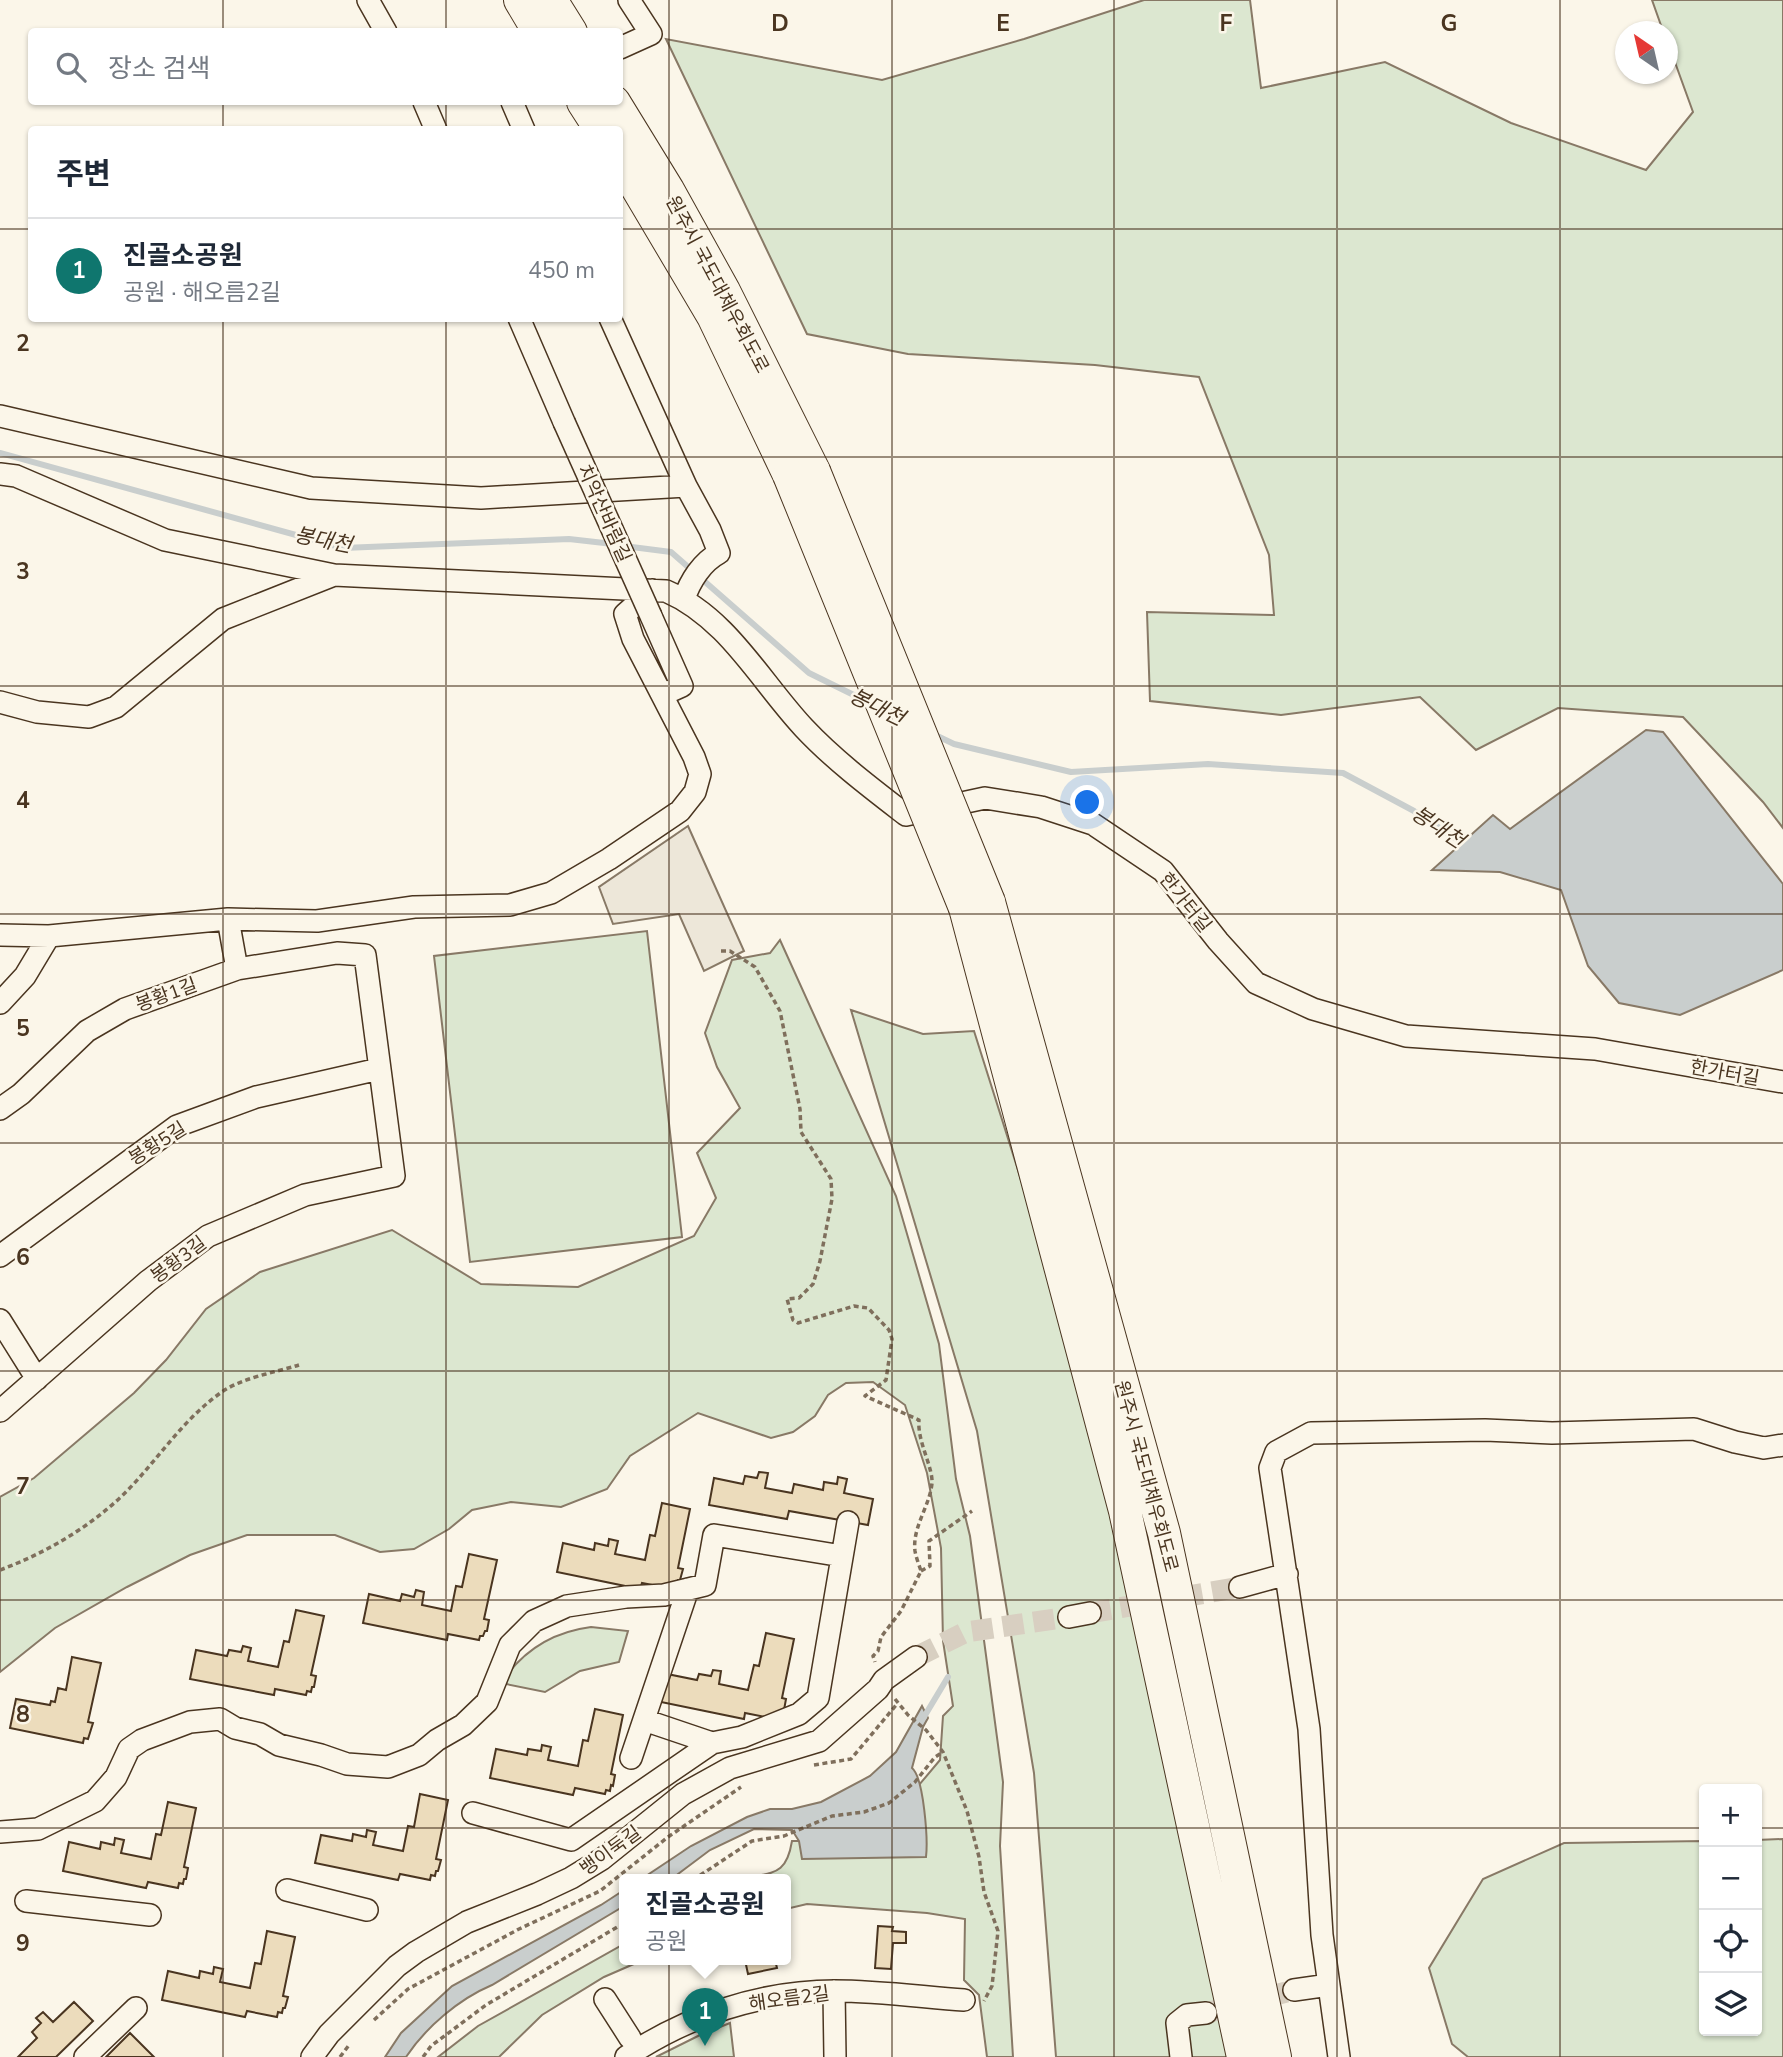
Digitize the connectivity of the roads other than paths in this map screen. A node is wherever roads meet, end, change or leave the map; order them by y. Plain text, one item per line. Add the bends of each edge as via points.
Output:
1 (368, 0) edge
2 (520, 0) edge
3 (551, 0) edge
4 (629, 0) edge
5 (384, 28) edge
6 (538, 28) edge
7 (568, 28) edge
8 (623, 47) edge
9 (425, 105) edge
10 (513, 105) edge
11 (585, 105) edge
12 (616, 105) edge
13 (434, 126) edge
14 (522, 126) edge
15 (598, 126) edge
16 (623, 164) edge
17 (521, 322) edge
18 (612, 322) edge
19 (0, 416) edge
20 (802, 473) junction
21 (0, 474) edge
22 (686, 486) junction
23 (334, 575) junction
24 (673, 592) junction
25 (662, 695) junction
26 (0, 702) edge
27 (977, 905) junction
28 (228, 919) junction
29 (0, 935) edge
30 (49, 936) junction
31 (237, 969) junction
32 (0, 1003) edge
33 (379, 1069) junction
34 (1783, 1082) edge
35 (0, 1109) edge
36 (0, 1256) edge
37 (0, 1320) edge
38 (37, 1379) junction
39 (0, 1411) edge
40 (1783, 1445) edge
41 (848, 1522) dead end
42 (842, 1556) junction
43 (1287, 1574) junction
44 (1240, 1587) tunnel mouth
45 (688, 1589) junction
46 (916, 1657) tunnel mouth
47 (644, 1720) junction
48 (712, 1743) junction
49 (631, 1758) dead end
50 (473, 1813) dead end
51 (0, 1832) edge
52 (287, 1889) dead end
53 (26, 1901) dead end
54 (366, 1910) dead end
55 (150, 1915) dead end
56 (1329, 1985) junction
57 (1294, 1990) tunnel mouth
58 (834, 1991) junction
59 (605, 1999) dead end
60 (964, 2000) dead end
61 (136, 2008) dead end
62 (1206, 2013) tunnel mouth
63 (628, 2048) edge
64 (85, 2057) edge
65 (312, 2057) edge
66 (835, 2057) edge
67 (1181, 2057) edge
68 (1243, 2057) edge
69 (1275, 2057) edge
70 (1339, 2057) edge

1 - 5 street
2 - 6 highway
3 - 7 highway
4 - 8 street via 651,34
9 - 13 street
10 - 14 street
11 - 15 highway
12 - 20 highway, 원주시 국도대체우회도로 via 724,290
16 - 20 highway, 원주시 국도대체우회도로
17 - 25 street, 치악산바람길, bridge via 682,686
18 - 22 street
19 - 22 street via 311,488 481,498
20 - 27 highway, bridge
21 - 23 street via 16,476 165,540
22 - 24 street via 719,553
23 - 24 street
23 - 26 street via 223,618 116,707 89,717 37,712
24 - 25 street via 625,614
24 - 34 street, 한가터길 via 726,632 806,730 906,815 985,798 1041,807 1093,824 1163,871 1256,983 1314,1009 1406,1036 1595,1049
25 - 28 street via 700,774 695,792 680,811 551,893 510,905 414,907 317,921
27 - 68 highway, 원주시 국도대체우회도로 via 1125,1511
27 - 69 highway, 원주시 국도대체우회도로 via 1164,1533
28 - 30 street
28 - 31 street
29 - 30 street
30 - 32 street via 25,976
31 - 33 street, 봉황1길 via 337,953 365,955
31 - 35 street, 봉황1길 via 125,1009 87,1031
33 - 36 street, 봉황5길 via 256,1097 177,1126
33 - 38 street, 봉황3길 via 394,1176 305,1195 208,1236 148,1281
37 - 38 street
38 - 39 street, 봉황3길
40 - 43 street via 1763,1448 1694,1429 1311,1433 1276,1452 1270,1468
41 - 42 street
42 - 45 street via 714,1535 705,1586
42 - 48 street via 818,1698 799,1714 742,1737
43 - 44 street
43 - 56 street via 1309,1729
45 - 47 street
45 - 51 street via 567,1606 534,1621 510,1644 487,1702 463,1725 418,1755 388,1767 347,1764 279,1745 220,1718 190,1722 129,1749 116,1777 95,1801 38,1829
46 - 65 street, 뱅이둑길 via 884,1680 819,1741 730,1768 683,1794 571,1878 467,1922 416,1952 329,2034
47 - 48 street
47 - 49 street
48 - 50 street via 571,1840
52 - 54 street
53 - 55 street
56 - 57 street
56 - 70 street
58 - 60 street, 해오름2길
58 - 63 street, 해오름2길 via 769,1998 719,2011
58 - 66 street
59 - 63 street
61 - 64 street
62 - 67 street via 1187,2015 1177,2023

